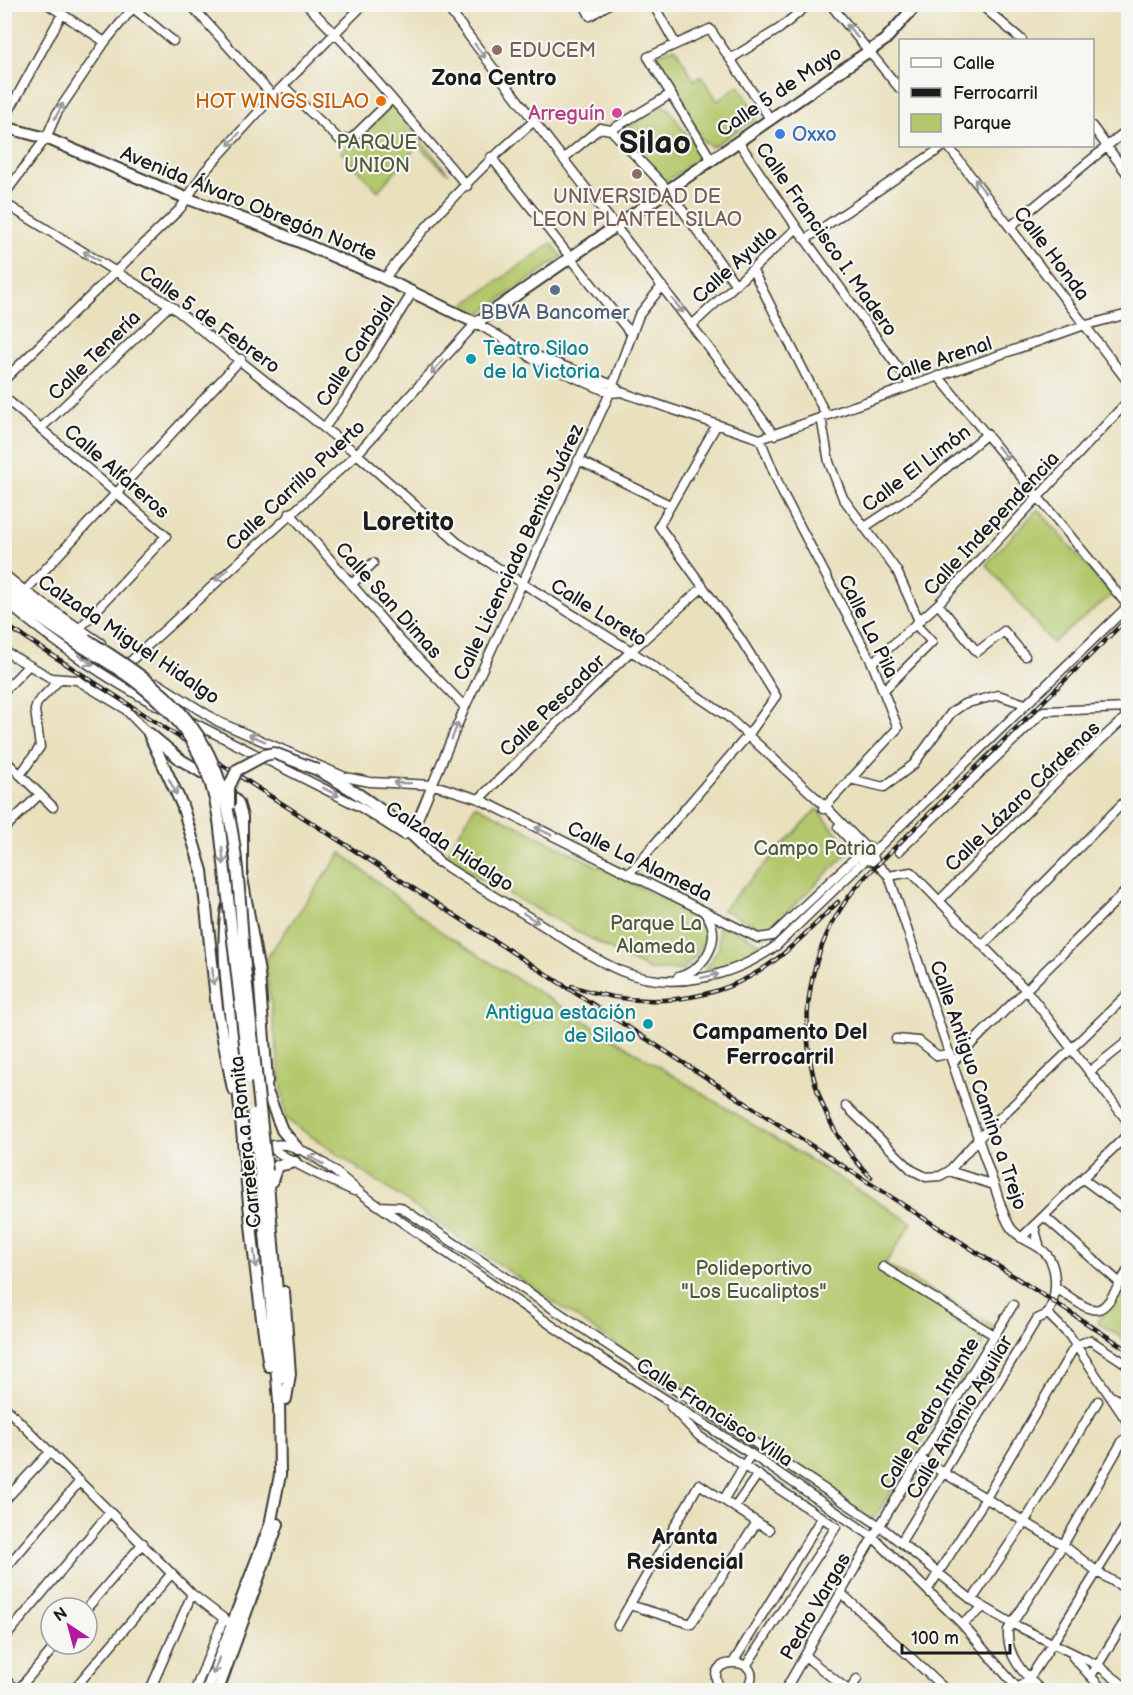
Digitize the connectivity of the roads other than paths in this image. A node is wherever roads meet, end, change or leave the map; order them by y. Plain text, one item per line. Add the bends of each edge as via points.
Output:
1 (47, 4) edge
2 (190, 4) edge
3 (306, 4) edge
4 (364, 4) edge
5 (445, 4) edge
6 (584, 4) edge
7 (609, 4) edge
8 (653, 4) edge
9 (809, 4) edge
10 (830, 4) edge
11 (917, 4) edge
12 (980, 4) edge
13 (134, 6) edge
14 (62, 14) junction
15 (334, 33) junction
16 (1021, 39) edge
17 (173, 41) dead end
18 (105, 42) junction
19 (675, 43) junction
20 (869, 52) junction
21 (730, 59) junction
22 (283, 86) junction
23 (899, 88) edge
24 (671, 94) junction
25 (273, 96) junction
26 (392, 99) junction
27 (4, 120) edge
28 (771, 120) junction
29 (533, 122) junction
30 (4, 127) edge
31 (1094, 128) edge
32 (1128, 129) edge
33 (611, 130) junction
34 (46, 138) junction
35 (738, 141) junction
36 (1108, 146) junction
37 (944, 147) edge
38 (947, 147) edge
39 (491, 158) junction
40 (562, 159) junction
41 (711, 159) junction
42 (1128, 175) edge
43 (466, 186) junction
44 (668, 190) junction
45 (4, 195) edge
46 (186, 198) junction
47 (4, 203) edge
48 (1011, 225) junction
49 (614, 228) junction
50 (797, 228) junction
51 (806, 239) junction
52 (571, 259) junction
53 (752, 270) junction
54 (117, 272) junction
55 (384, 279) junction
56 (736, 285) junction
57 (662, 286) junction
58 (412, 293) junction
59 (170, 305) junction
60 (1128, 314) edge
61 (476, 323) junction
62 (693, 324) junction
63 (1086, 326) junction
64 (632, 334) junction
65 (241, 359) junction
66 (938, 376) junction
67 (4, 380) edge
68 (1128, 382) edge
69 (910, 384) junction
70 (612, 389) junction
71 (4, 397) edge
72 (1128, 401) edge
73 (824, 416) junction
74 (716, 426) junction
75 (41, 428) junction
76 (324, 428) junction
77 (987, 434) junction
78 (774, 435) junction
79 (760, 438) junction
80 (357, 454) junction
81 (578, 460) junction
82 (117, 493) junction
83 (1039, 495) junction
84 (670, 505) junction
85 (290, 513) junction
86 (866, 527) junction
87 (373, 563) dead end
88 (4, 573) edge
89 (4, 581) edge
90 (352, 584) junction
91 (521, 584) junction
92 (703, 588) junction
93 (25, 591) junction
94 (4, 594) edge
95 (4, 601) edge
96 (938, 604) junction
97 (1128, 606) edge
98 (917, 623) junction
99 (80, 628) junction
100 (83, 643) junction
101 (4, 651) edge
102 (632, 651) junction
103 (1026, 656) dead end
104 (128, 662) junction
105 (872, 663) junction
106 (29, 665) junction
107 (60, 679) junction
108 (114, 679) junction
109 (159, 685) junction
110 (884, 690) junction
111 (4, 691) edge
112 (145, 699) junction
113 (1025, 704) junction
114 (465, 707) junction
115 (1128, 708) edge
116 (1128, 716) edge
117 (219, 722) junction
118 (149, 734) junction
119 (214, 734) junction
120 (749, 734) junction
121 (4, 759) edge
122 (318, 767) junction
123 (21, 775) junction
124 (850, 779) junction
125 (308, 781) junction
126 (370, 782) joint
127 (434, 785) junction
128 (40, 794) junction
129 (1128, 798) edge
130 (479, 800) junction
131 (822, 806) junction
132 (53, 807) dead end
133 (229, 822) junction
134 (5, 827) edge
135 (403, 828) junction
136 (898, 851) dead end
137 (869, 856) junction
138 (437, 861) junction
139 (236, 872) junction
140 (629, 874) junction
141 (889, 876) junction
142 (1128, 889) edge
143 (939, 901) junction
144 (228, 904) junction
145 (701, 909) junction
146 (771, 936) junction
147 (983, 945) junction
148 (776, 946) junction
149 (666, 981) junction
150 (1027, 990) junction
151 (1128, 994) edge
152 (896, 1039) dead end
153 (1128, 1041) edge
154 (1071, 1049) junction
155 (952, 1058) junction
156 (1089, 1072) junction
157 (267, 1086) junction
158 (239, 1098) junction
159 (846, 1106) dead end
160 (240, 1121) junction
161 (1128, 1122) edge
162 (1128, 1134) edge
163 (979, 1138) junction
164 (269, 1145) junction
165 (298, 1149) junction
166 (295, 1162) junction
167 (949, 1171) junction
168 (264, 1172) junction
169 (246, 1173) junction
170 (1083, 1179) junction
171 (994, 1185) junction
172 (363, 1195) junction
173 (378, 1206) junction
174 (1128, 1212) edge
175 (1044, 1216) junction
176 (1034, 1226) junction
177 (1022, 1238) junction
178 (1040, 1248) junction
179 (883, 1267) dead end
180 (1128, 1270) edge
181 (1120, 1283) junction
182 (1057, 1288) junction
183 (1013, 1305) dead end
184 (1048, 1314) junction
185 (994, 1335) junction
186 (1075, 1346) junction
187 (1128, 1365) edge
188 (660, 1396) junction
189 (1112, 1396) junction
190 (283, 1400) junction
191 (1098, 1401) dead end
192 (1128, 1404) edge
193 (4, 1406) edge
194 (1128, 1423) edge
195 (1123, 1440) dead end
196 (50, 1452) junction
197 (751, 1454) junction
198 (921, 1459) junction
199 (744, 1466) junction
200 (945, 1473) junction
201 (758, 1474) junction
202 (80, 1481) junction
203 (986, 1498) junction
204 (724, 1499) junction
205 (4, 1501) edge
206 (735, 1506) junction
207 (835, 1510) junction
208 (110, 1512) junction
209 (825, 1520) junction
210 (1025, 1521) junction
211 (757, 1522) junction
212 (1128, 1522) edge
213 (880, 1526) junction
214 (769, 1530) dead end
215 (873, 1537) junction
216 (901, 1542) junction
217 (143, 1543) junction
218 (1063, 1545) junction
219 (4, 1570) edge
220 (172, 1573) junction
221 (1099, 1573) junction
222 (939, 1574) junction
223 (928, 1589) junction
224 (1128, 1590) edge
225 (192, 1594) junction
226 (842, 1594) junction
227 (97, 1596) edge
228 (972, 1600) junction
229 (630, 1605) junction
230 (984, 1607) junction
231 (1128, 1616) edge
232 (1011, 1623) junction
233 (962, 1624) junction
234 (231, 1625) junction
235 (618, 1625) dead end
236 (4, 1638) edge
237 (1052, 1644) junction
238 (1071, 1654) junction
239 (47, 1656) edge
240 (806, 1657) junction
241 (734, 1661) junction
242 (1014, 1661) junction
243 (746, 1666) junction
244 (1099, 1666) junction
245 (1002, 1671) junction
246 (1090, 1676) junction
247 (4, 1679) edge
248 (857, 1679) dead end
249 (1029, 1679) junction
250 (1128, 1689) edge
251 (18, 1690) edge
252 (73, 1690) edge
253 (150, 1690) edge
254 (195, 1690) edge
255 (207, 1690) edge
256 (218, 1690) edge
257 (722, 1690) edge
258 (746, 1690) edge
259 (785, 1690) edge
260 (849, 1690) edge
261 (946, 1690) edge
262 (1018, 1690) edge
263 (1041, 1690) edge
264 (1103, 1690) edge

1 - 14 street
2 - 25 street
3 - 15 street
4 - 15 street
5 -> 29 street
6 - 7 street via 590,16
8 - 19 street
9 - 21 street via 780,30
20 -> 10 street
11 - 20 main road, Calle 5 de Mayo
12 - 16 street
13 - 17 street
13 - 18 street
14 - 18 street
14 - 27 street
15 - 22 street
15 - 26 street
34 -> 18 street via 57,112
19 - 21 street via 710,29
19 - 24 street via 648,57
20 - 23 street
20 - 28 main road, Calle 5 de Mayo
21 - 28 street
22 - 25 street
22 - 26 street via 340,140 351,138
24 - 33 street
24 - 41 street
25 -> 46 street via 205,171
26 - 43 street
28 - 35 main road, Calle 5 de Mayo
29 - 39 street
29 - 40 street
30 - 34 main road, Avenida Álvaro Obregón Norte
31 - 36 street
32 - 36 street
33 - 40 street via 600,128
33 - 44 street
34 - 45 street
34 - 46 main road, Avenida Álvaro Obregón Norte
35 - 41 main road, Calle 5 de Mayo
35 - 50 street, Calle Francisco I. Madero
36 - 42 street
36 - 48 street
37 - 51 street
48 -> 38 street, Calle Honda
39 - 43 street
39 - 52 street
40 - 49 street
41 - 44 main road, Calle 5 de Mayo
43 - 55 street
44 - 49 main road, Calle 5 de Mayo
44 - 56 street
46 - 54 street via 180,209
46 - 55 main road, Avenida Álvaro Obregón Norte via 265,227
54 -> 47 street, Calle 5 de Febrero
48 - 63 street, Calle Honda
49 - 52 main road, Calle 5 de Mayo
49 - 57 street
50 - 51 street, Calle Francisco I. Madero
50 - 53 street, Calle Ayutla
51 - 69 street, Calle Francisco I. Madero
52 - 61 main road, Calle 5 de Mayo
52 - 64 street
53 - 56 street, Calle Ayutla
53 - 73 street
54 - 59 street, Calle 5 de Febrero
54 - 67 street
55 - 58 main road, Avenida Álvaro Obregón Norte
56 - 62 street, Calle Ayutla
57 -> 62 street
57 - 64 street, Calle Licenciado Benito Juárez via 639,315
58 - 61 main road, Avenida Álvaro Obregón Norte
58 - 76 street, Calle Carbajal
59 - 65 street, Calle 5 de Febrero
59 - 75 street, Calle Tenería
60 - 63 street, Calle Arenal
61 - 70 street via 524,351
61 -> 80 street, Calle Carrillo Puerto
62 - 78 street
63 - 66 street, Calle Arenal
63 - 68 street, Calle Honda
64 - 70 street, Calle Licenciado Benito Juárez
65 - 76 street, Calle 5 de Febrero
65 - 82 street
66 - 69 street, Calle Arenal
66 - 77 street
69 - 73 street, Calle Arenal
70 - 74 street
70 - 81 street, Calle Licenciado Benito Juárez
71 - 75 street, Calle Alfareros
72 - 83 street, Calle Independencia
73 - 78 street, Calle Arenal
73 - 86 street via 829,462 843,498
74 - 79 street
74 - 84 street
75 - 82 street, Calle Alfareros
76 - 80 street, Calle 5 de Febrero
77 -> 83 street
77 - 86 street, Calle El Limón via 920,491
78 - 79 street, Calle Arenal
79 - 105 street, Calle La Pila via 782,492
80 - 85 street, Calle Carrillo Puerto
80 - 91 street, Calle Loreto via 458,543
81 - 84 street
81 - 91 street, Calle Licenciado Benito Juárez
82 - 93 street
82 - 99 street, Calle Alfareros via 166,536
83 - 96 street, Calle Independencia
83 - 97 street
84 - 92 street via 658,526
85 - 90 street, Calle San Dimas
85 -> 104 street, Calle Carrillo Puerto
86 - 98 street via 897,571
87 - 90 street
88 - 93 street, Calzada Miguel Hidalgo
89 - 100 main road, Calzada Miguel Hidalgo
90 - 114 street, Calle San Dimas
91 - 102 street, Calle Loreto
91 - 114 street, Calle Licenciado Benito Juárez
92 - 102 street, Calle Pescador
92 - 120 street via 776,696
93 - 99 street, Calzada Miguel Hidalgo
94 - 100 main road, Calzada Miguel Hidalgo
95 -> 108 street, Calzada Hidalgo
96 - 98 street, Calle Independencia
96 - 103 street via 977,652 1004,631
97 - 113 street
98 - 105 street, Calle Independencia
98 - 110 street via 932,642
99 - 104 street, Calzada Miguel Hidalgo
100 - 133 main road, Carretera a Romita, bridge via 147,679 183,715 209,756
100 -> 144 main road, Carretera a Romita, bridge via 156,696 201,756 216,797
101 - 106 street
102 - 120 street, Calle Loreto
102 - 130 street, Calle Pescador
104 - 108 street, Calle Carrillo Puerto
104 - 109 street, Calzada Miguel Hidalgo
105 - 110 street, Calle La Pila
106 - 107 street
106 - 111 street
107 - 118 street via 74,678 124,708
107 - 123 street via 35,710 40,747
108 - 112 street, Calzada Hidalgo
109 - 112 street
109 - 117 street, Calzada Miguel Hidalgo
110 - 124 street, Calle La Pila via 898,728
112 - 119 street, Calzada Hidalgo
113 - 124 street via 998,694 964,704 951,712 913,765 884,787
113 - 137 street
127 -> 114 street, Calle Licenciado Benito Juárez
115 - 136 street via 1044,711
116 - 143 street, Calle Lázaro Cárdenas via 1068,770
117 - 119 street
122 -> 117 street, Calzada Miguel Hidalgo
118 - 157 main road via 219,783 240,810 243,878 259,974
118 -> 160 main road via 182,805 202,871 217,1008
119 - 125 street, Calzada Hidalgo
120 - 131 street, Calle Loreto
120 - 140 street
121 - 123 street
122 - 125 street via 308,772
122 - 126 street, Calzada Miguel Hidalgo
122 - 133 main road, bridge via 274,753 246,764 237,770 229,787
122 - 135 main road
123 - 128 street
124 - 131 street, Calle La Pila
125 -> 138 street, Calzada Hidalgo via 399,830
127 -> 126 street, Calle La Alameda
127 - 130 street, Calle La Alameda
127 - 135 street, Calle Licenciado Benito Juárez via 417,821
128 - 132 street
128 - 134 street
129 - 147 street
140 -> 130 street, Calle La Alameda
131 - 137 street, Calle Loreto
133 - 139 main road, Carretera a Romita, bridge
135 - 138 main road via 425,845
137 - 141 street, Calle Antiguo Camino a Trejo
137 - 146 street
137 - 148 street, Calzada Hidalgo
138 -> 149 street, Calzada Hidalgo via 620,970
139 - 157 main road, bridge via 248,928
139 - 168 main road, Carretera a Romita, bridge
140 - 145 street, Calle La Alameda
141 - 143 street via 911,872
141 - 155 street, Calle Antiguo Camino a Trejo
142 - 150 street
143 - 147 street
144 - 158 main road, bridge via 225,940
144 - 168 main road, Carretera a Romita, bridge
145 - 146 street, Calle La Alameda via 758,938
145 - 149 street via 713,927 709,952 694,970
146 - 148 street
147 - 150 street
149 -> 148 street, Calzada Hidalgo via 722,973 744,966
150 - 154 street
150 - 155 street
151 - 154 street
152 - 155 street via 919,1041 938,1056
153 - 156 street
154 - 156 street
154 - 163 street
155 - 163 street, Calle Antiguo Camino a Trejo
156 - 161 street
157 - 158 main road via 261,1101 255,1104 249,1105
157 - 165 main road via 282,1130
158 - 160 main road
159 - 167 street via 912,1170 926,1177
160 - 164 street, Calle Francisco Villa
160 - 169 main road
162 - 170 street
163 - 167 street
163 - 171 street, Calle Antiguo Camino a Trejo
164 - 165 street, Calle Francisco Villa via 280,1142
164 - 166 street, Calle Francisco Villa
164 - 169 street via 255,1155
172 -> 165 street, Calle Francisco Villa
166 - 172 street, Calle Francisco Villa
166 - 190 main road via 277,1166 271,1177 288,1330 290,1374
167 - 171 street
168 - 190 main road, Carretera a Romita
169 -> 190 main road via 264,1335 272,1380
170 - 174 street
170 - 175 street
171 - 177 street, Calle Antiguo Camino a Trejo via 1011,1228
172 - 173 street, Calle Francisco Villa
173 - 188 street, Calle Francisco Villa
173 - 213 street via 400,1207
175 - 176 street
175 - 181 street
176 - 177 street
176 - 178 street
177 - 178 street, Calle Antiguo Camino a Trejo
178 - 182 street via 1050,1263
179 - 185 street
180 - 181 street
181 - 182 street via 1114,1298 1096,1309 1084,1308
182 - 184 street
183 - 185 street, Calle Pedro Infante
184 - 186 street via 1070,1335
184 - 200 street, Calle Antonio Aguilar via 1037,1319
185 - 198 street, Calle Pedro Infante
186 - 187 street via 1090,1340
186 - 189 street
186 - 203 street
188 - 197 street, Calle Francisco Villa
188 - 199 street via 699,1436
189 - 192 street
189 - 194 street
190 - 234 main road, Carretera a Romita via 274,1511
190 - 234 main road, Carretera a Romita via 286,1474 280,1513 245,1616
191 - 210 street
193 - 196 street
195 - 218 street
196 - 202 street
196 - 205 street
197 - 199 street
197 - 207 street, Calle Francisco Villa
198 - 200 street
198 - 213 street, Calle Pedro Infante
199 - 201 street
199 - 204 street
200 - 203 street
200 - 216 street, Calle Antonio Aguilar
201 - 206 street
201 - 209 street
202 - 208 street
202 - 219 street
203 - 210 street
203 - 222 street
204 - 206 street
204 - 229 street via 699,1484
206 - 211 street
207 - 209 street
207 - 215 street, Calle Francisco Villa
208 - 217 street
208 - 236 street
209 - 241 street
209 - 243 street via 836,1527
210 - 218 street
210 - 228 street
211 - 214 street
211 - 229 street via 691,1624
212 - 221 street
213 - 215 street, Calle Pedro Infante
213 - 216 street
215 - 223 street, Calle Francisco Villa
215 - 226 street, Pedro Vargas
216 - 222 street
217 - 220 street
217 - 227 street
218 - 221 street
218 - 232 street
220 - 225 street
220 - 252 street
221 - 224 street
221 - 237 street
222 - 223 street
222 - 228 street
223 - 233 street, Calle Francisco Villa
225 - 234 street
225 - 253 street
226 - 240 street, Pedro Vargas
226 - 261 street
228 - 230 street
229 - 235 street
230 - 232 street
230 - 233 street
231 - 244 street
232 - 237 street
232 - 242 street via 1007,1640
233 - 245 street, Calle Francisco Villa
234 - 254 street
234 -> 255 main road, Carretera a Romita
234 - 256 main road, Carretera a Romita
237 - 238 street
237 - 249 street
238 - 244 street
238 - 246 street
239 - 251 street
240 - 259 street, Pedro Vargas
240 - 260 street
241 - 243 street
241 - 257 street via 718,1674
242 - 245 street
242 - 249 street
243 - 258 street via 751,1678
244 - 246 street
244 - 250 street
245 - 262 street, Calle Francisco Villa
246 - 264 street
247 - 251 street
248 - 260 street
249 - 262 street
249 - 263 street

